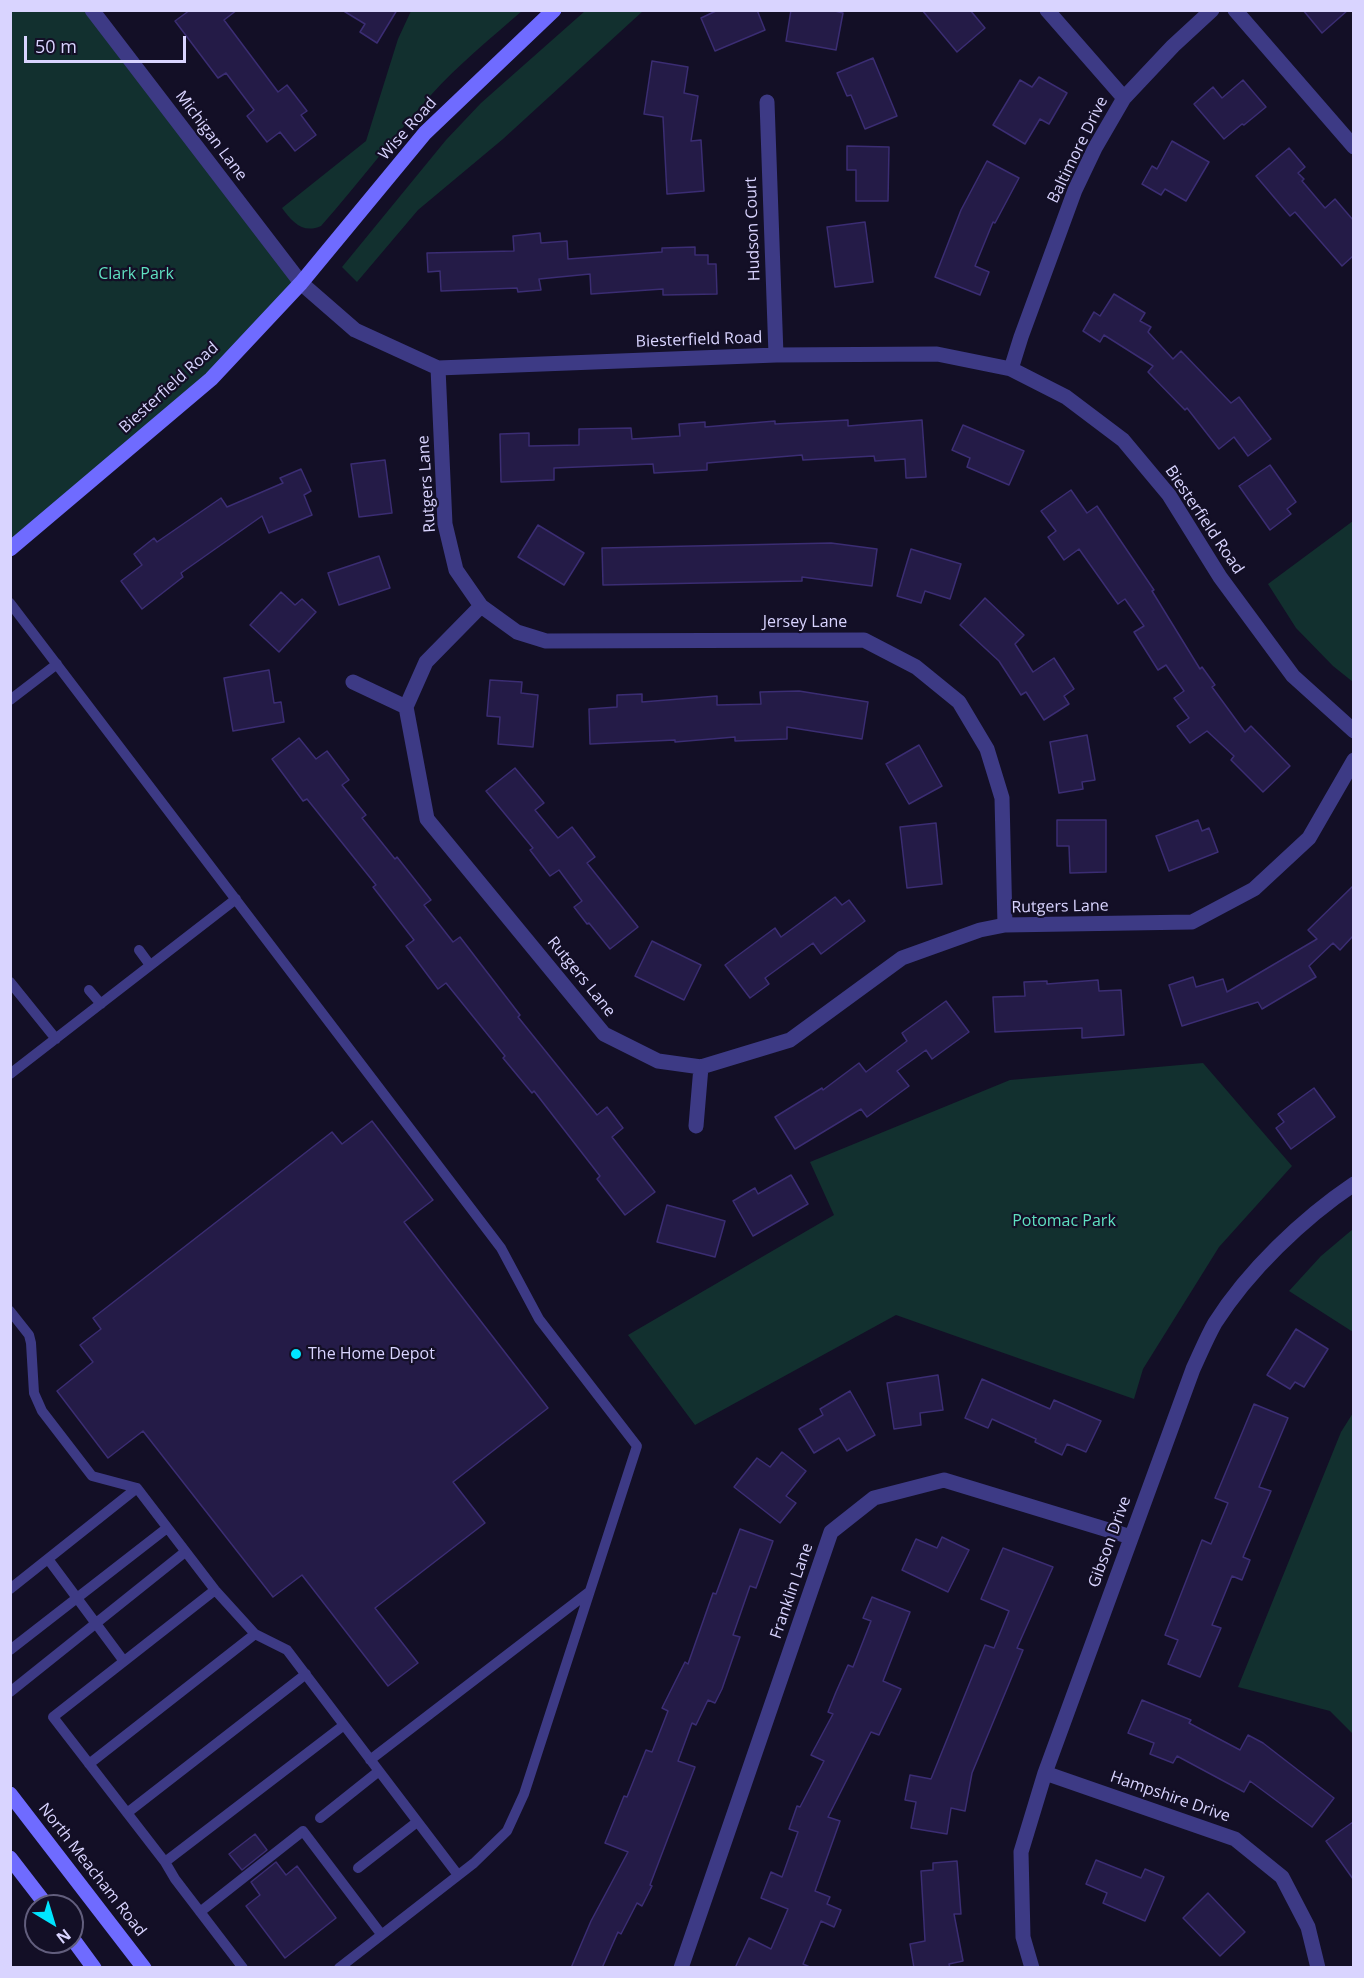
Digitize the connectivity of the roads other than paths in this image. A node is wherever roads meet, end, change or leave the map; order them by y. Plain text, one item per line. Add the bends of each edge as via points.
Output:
1 (93, 10) edge
2 (554, 10) edge
3 (1047, 10) edge
4 (1212, 10) edge
5 (1234, 10) edge
6 (1124, 98) junction
7 (767, 102) dead end
8 (1353, 147) edge
9 (301, 283) junction
10 (776, 356) junction
11 (438, 368) junction
12 (1011, 369) junction
13 (10, 549) edge
14 (10, 603) edge
15 (481, 606) junction
16 (57, 664) junction
17 (353, 682) dead end
18 (10, 700) edge
19 (406, 707) junction
20 (1353, 731) edge
21 (1353, 760) edge
22 (236, 899) junction
23 (1005, 925) junction
24 (139, 950) dead end
25 (150, 965) junction
26 (10, 982) edge
27 (89, 990) dead end
28 (101, 1004) junction
29 (56, 1039) junction
30 (701, 1067) junction
31 (10, 1074) edge
32 (696, 1126) dead end
33 (1353, 1184) edge
34 (10, 1311) edge
35 (137, 1488) junction
36 (167, 1528) junction
37 (1131, 1537) junction
38 (185, 1552) junction
39 (48, 1559) junction
40 (10, 1589) edge
41 (215, 1590) junction
42 (590, 1592) junction
43 (78, 1598) junction
44 (96, 1622) junction
45 (255, 1634) junction
46 (10, 1650) edge
47 (123, 1660) junction
48 (306, 1674) junction
49 (10, 1692) edge
50 (344, 1725) junction
51 (370, 1760) junction
52 (89, 1764) junction
53 (379, 1772) junction
54 (1045, 1773) junction
55 (10, 1794) edge
56 (127, 1813) junction
57 (320, 1818) dead end
58 (417, 1822) junction
59 (10, 1858) edge
60 (165, 1862) junction
61 (358, 1868) dead end
62 (458, 1875) junction
63 (38, 1894) edge
64 (200, 1912) junction
65 (381, 1934) junction
66 (84, 1954) edge
67 (94, 1968) edge
68 (144, 1968) edge
69 (243, 1968) edge
70 (339, 1968) edge
71 (681, 1968) edge
72 (1032, 1968) edge
73 (1318, 1968) edge

1 - 9 street, Michigan Lane
2 - 9 street, Wise Road via 425,133
3 - 6 street
4 - 6 street, Baltimore Drive
5 - 8 street
6 - 12 street, Baltimore Drive via 1075,190
7 - 10 street, Hudson Court
9 - 11 street, Biesterfield Road via 355,330
9 - 13 street, Biesterfield Road via 212,380
10 - 11 street, Biesterfield Road
10 - 12 street, Biesterfield Road via 937,354
11 - 15 street, Rutgers Lane via 445,524 456,570
12 - 20 street, Biesterfield Road via 1066,397 1123,440 1169,495 1220,577 1293,676
14 - 16 lane
15 - 19 street via 426,662
15 - 23 street, Jersey Lane via 517,632 546,641 864,640 916,667 959,702 987,749 1002,798
16 - 18 lane
16 - 22 lane
17 - 19 street
19 - 30 street, Rutgers Lane via 427,819 604,1034 658,1061
21 - 23 street, Rutgers Lane via 1309,838 1254,889 1192,922
22 - 25 lane via 194,924
22 - 42 lane via 501,1248 538,1319 638,1446
23 - 30 street, Rutgers Lane via 902,958 790,1040
24 - 25 lane
25 - 28 lane
26 - 29 lane
27 - 28 lane
28 - 29 lane
29 - 31 lane
30 - 32 street
33 - 37 street, Gibson Drive via 1324,1204 1277,1247 1215,1323 1193,1369
34 - 35 lane via 29,1335 34,1394 42,1411 92,1476
35 - 36 lane
35 - 39 lane
36 - 38 lane
36 - 43 lane
37 - 54 street, Gibson Drive
37 - 71 street, Franklin Lane via 944,1480 874,1498 831,1532
38 - 41 lane
38 - 44 lane
39 - 40 lane
39 - 43 lane
41 - 45 lane
41 - 47 lane
42 - 51 lane
42 - 62 lane via 524,1794 507,1831
43 - 44 lane
43 - 46 lane
44 - 47 lane
44 - 49 lane
45 - 48 lane via 287,1650
45 - 52 lane
47 - 52 lane via 53,1717
48 - 50 lane
48 - 56 lane
50 - 51 lane
50 - 60 lane
51 - 53 lane
52 - 56 lane
53 - 57 lane
53 - 58 lane
54 - 72 street, Gibson Drive via 1021,1852 1023,1937
54 - 73 street, Hampshire Drive via 1235,1839 1282,1877 1308,1927
55 - 68 street, North Meacham Road
56 - 60 lane
58 - 61 lane
58 - 62 lane
59 - 63 street
60 - 64 lane
62 - 65 lane
64 - 65 lane via 303,1831
64 - 69 lane
65 - 70 lane
66 - 67 street

